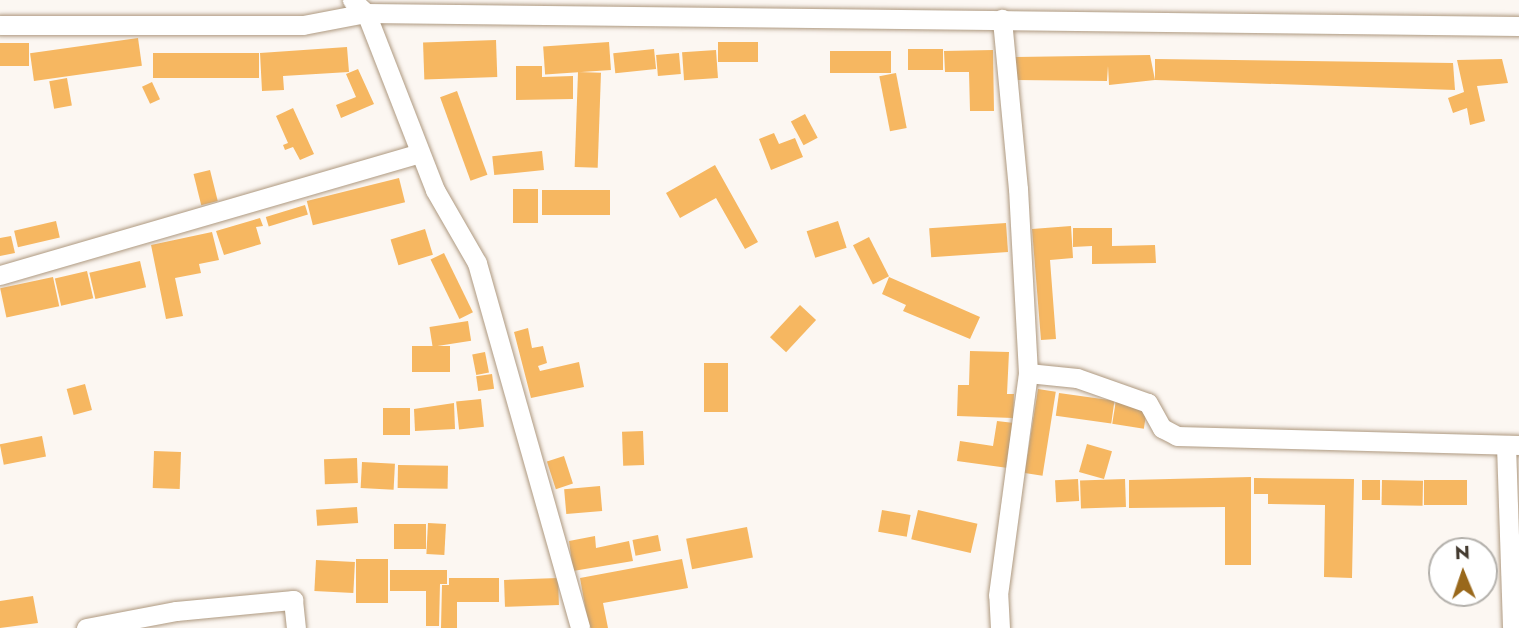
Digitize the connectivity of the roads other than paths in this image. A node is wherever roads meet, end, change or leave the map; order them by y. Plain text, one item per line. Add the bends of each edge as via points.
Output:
1 (359, 6) edge
2 (531, 7) edge
3 (1002, 19) junction
4 (0, 25) edge
5 (1519, 26) edge
6 (420, 153) junction
7 (0, 275) edge
8 (1028, 373) junction
9 (1512, 445) edge
10 (86, 628) edge
11 (296, 628) edge
12 (580, 628) edge
13 (1000, 628) edge
14 (1512, 628) edge

1 - 2 street
1 - 4 street via 303,25
1 - 6 street
2 - 3 street
3 - 5 street
3 - 8 street via 1018,189
6 - 7 street
6 - 12 street via 435,190 477,263
8 - 9 street via 1077,378 1148,403 1162,428 1177,436
8 - 13 street via 998,596
9 - 14 street
10 - 11 street via 176,611 293,600

